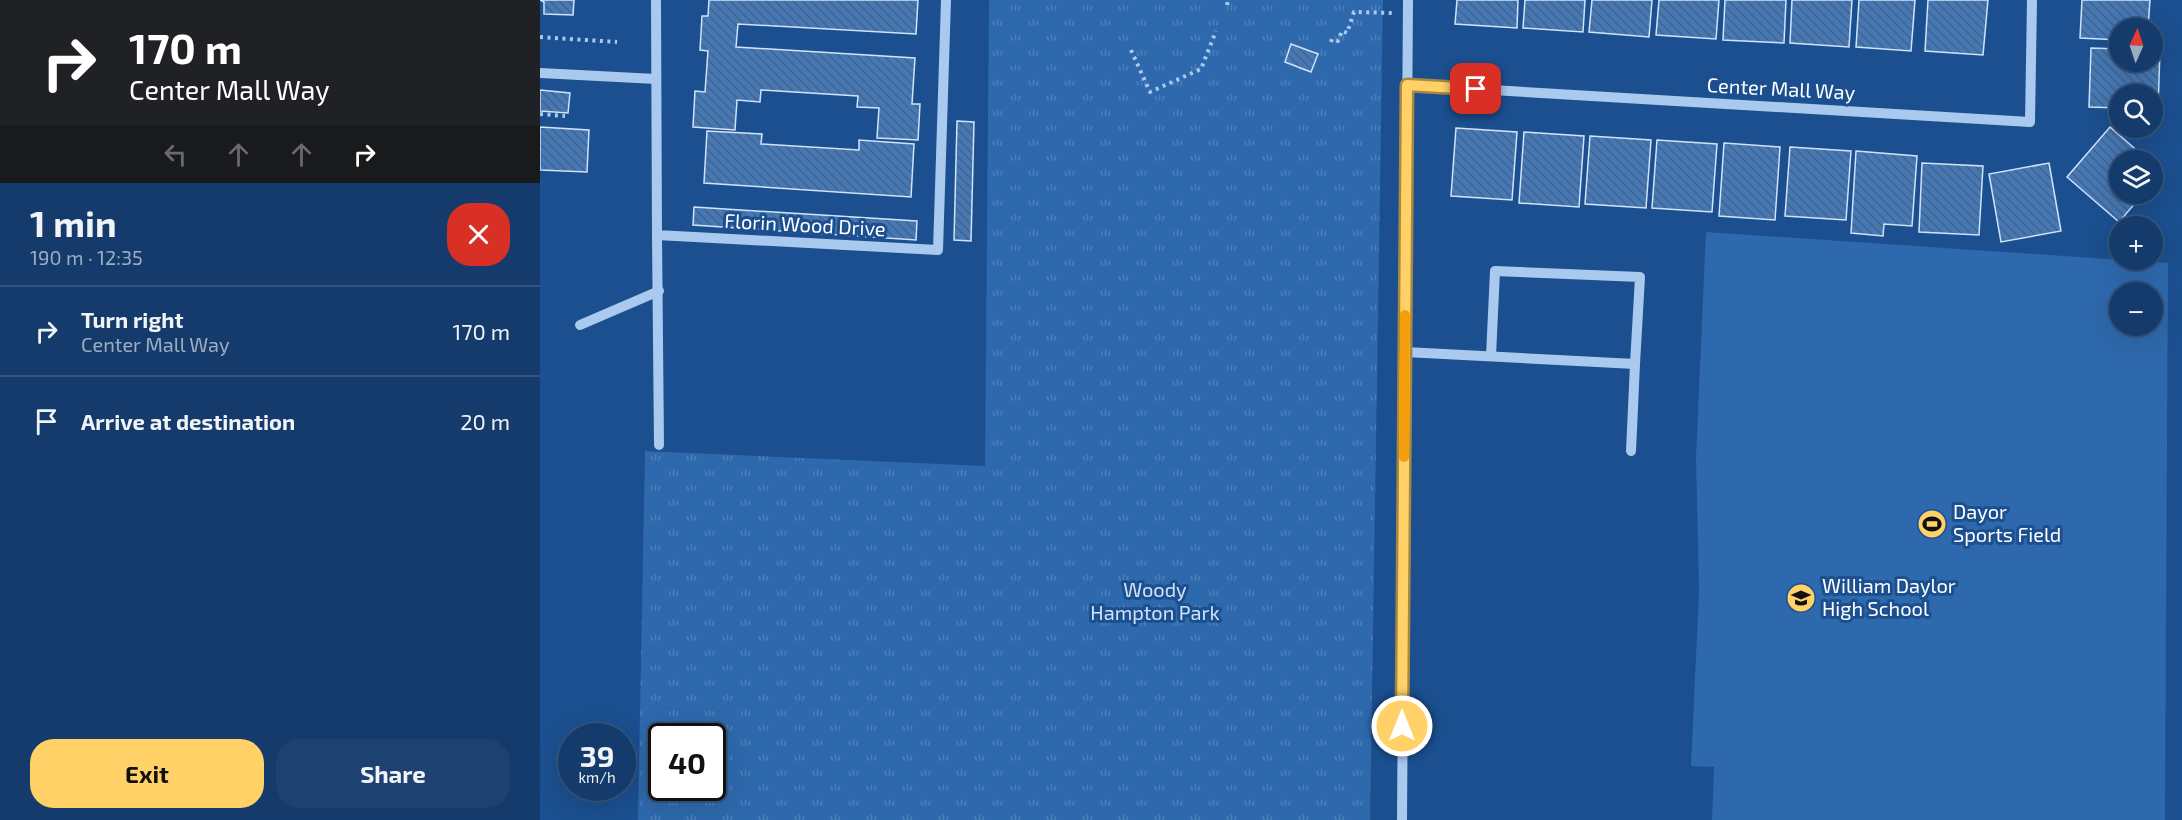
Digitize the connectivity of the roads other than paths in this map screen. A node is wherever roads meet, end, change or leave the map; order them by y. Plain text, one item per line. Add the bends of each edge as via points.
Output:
1 (656, 0) edge
2 (946, 0) edge
3 (1408, 0) edge
4 (2032, 0) edge
5 (540, 73) edge
6 (656, 79) junction
7 (1407, 85) junction
8 (657, 235) junction
9 (659, 291) junction
10 (580, 325) dead end
11 (1405, 352) junction
12 (1491, 356) junction
13 (1635, 364) junction
14 (659, 445) dead end
15 (1631, 451) dead end
16 (1402, 820) edge

1 - 6 street
2 - 8 street, Florin Wood Drive via 938,250
3 - 7 street
4 - 7 street, Center Mall Way via 2030,122
5 - 6 street
6 - 8 street
7 - 11 street
8 - 9 street
9 - 10 street
9 - 14 street
11 - 12 street
11 - 16 street
12 - 13 street
12 - 13 street via 1495,272 1640,277
13 - 15 street

